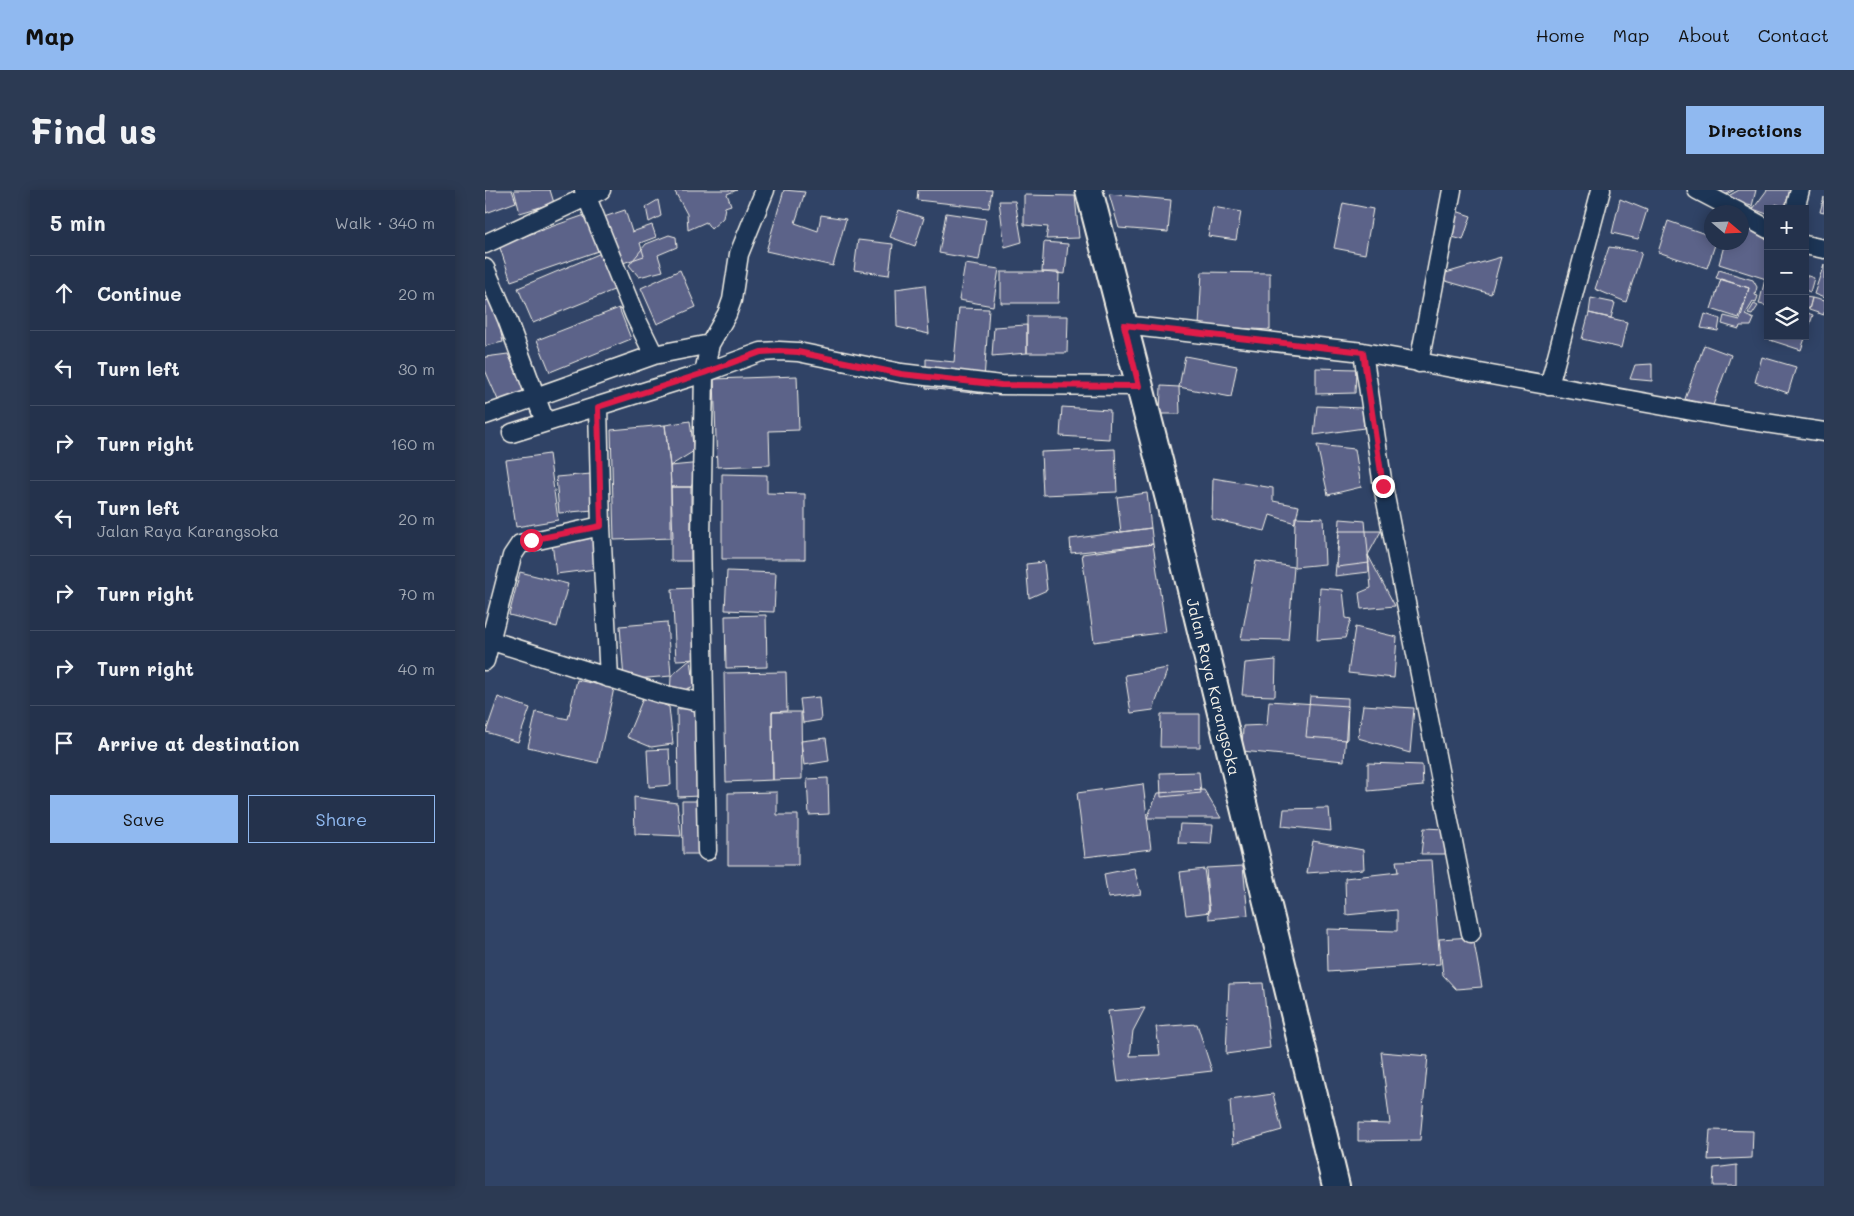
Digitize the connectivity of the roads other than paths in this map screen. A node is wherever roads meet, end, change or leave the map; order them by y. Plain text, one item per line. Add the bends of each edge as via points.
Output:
1 (765, 190) edge
2 (1089, 190) edge
3 (1452, 190) edge
4 (1601, 190) edge
5 (1697, 190) edge
6 (1800, 190) edge
7 (590, 192) edge
8 (1725, 205) edge
9 (1796, 205) edge
10 (1749, 218) edge
11 (1764, 227) edge
12 (485, 244) edge
13 (1809, 246) edge
14 (1824, 249) edge
15 (485, 268) edge
16 (1124, 325) junction
17 (710, 344) junction
18 (1363, 352) junction
19 (654, 355) junction
20 (1419, 363) junction
21 (704, 373) junction
22 (1139, 386) junction
23 (1549, 386) junction
24 (537, 398) junction
25 (598, 407) junction
26 (485, 415) edge
27 (545, 422) junction
28 (1824, 432) edge
29 (512, 433) dead end
30 (601, 526) junction
31 (489, 640) junction
32 (485, 661) edge
33 (609, 678) junction
34 (704, 704) junction
35 (707, 851) dead end
36 (1471, 933) dead end
37 (1336, 1186) edge

1 - 17 street via 739,254 727,314
2 - 16 main road, Jalan Raya Karangsoka
3 - 20 street
4 - 23 street
5 - 8 street
6 - 9 street
7 - 12 street
7 - 19 street via 635,316
10 - 11 street
13 - 14 street
15 - 24 street
16 - 18 street
16 - 22 main road, Jalan Raya Karangsoka
17 - 19 street
17 - 21 street
18 - 20 street
18 - 36 street via 1383,486
19 - 24 street
20 - 23 street
21 - 22 street via 761,352 779,351 798,352 901,374 1001,385
21 - 25 street
21 - 34 street via 701,539
22 - 37 main road, Jalan Raya Karangsoka via 1173,513
23 - 28 street
24 - 26 street
24 - 27 street
25 - 27 street
25 - 30 street
27 - 29 street
30 - 31 street via 520,544 512,556
30 - 33 street
31 - 32 street
31 - 33 street
33 - 34 street
34 - 35 street

